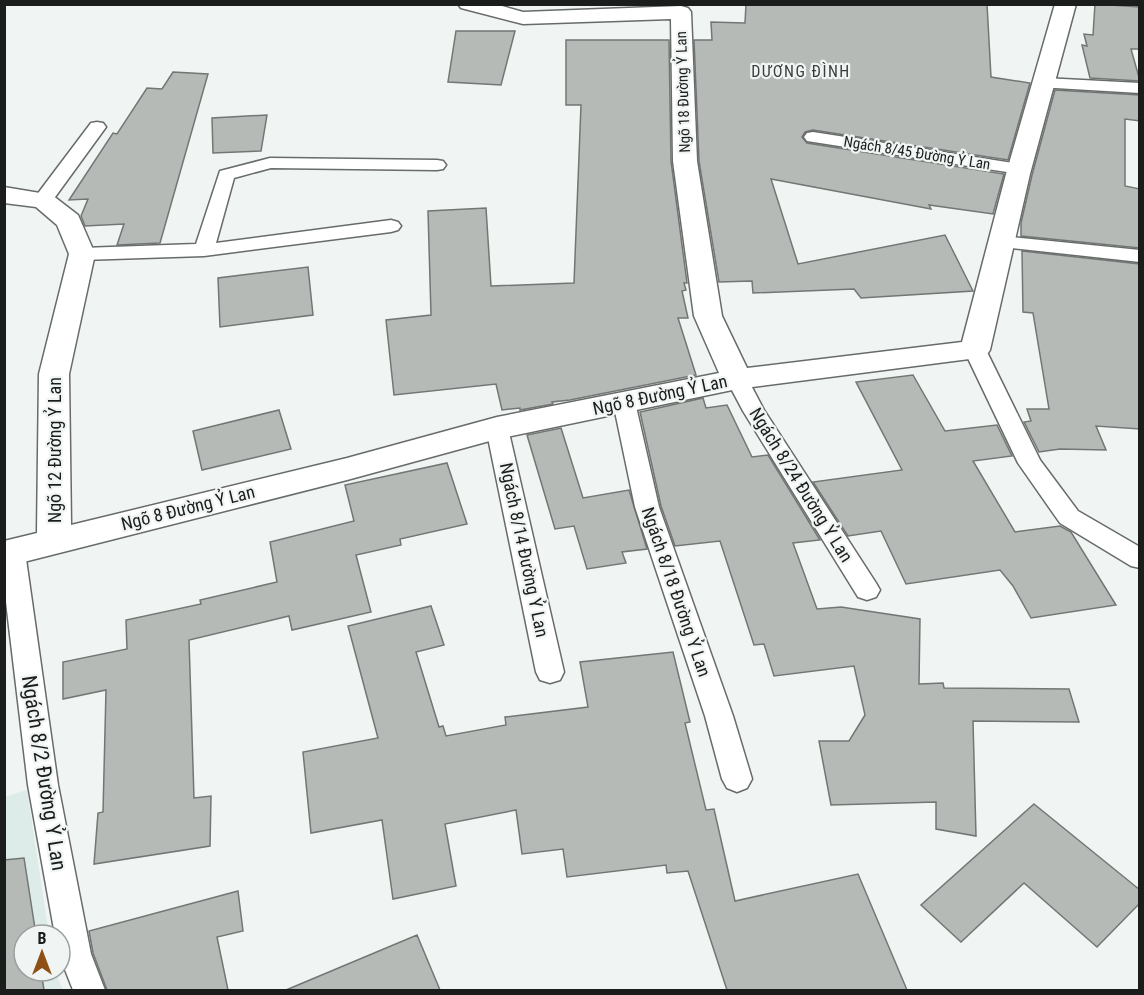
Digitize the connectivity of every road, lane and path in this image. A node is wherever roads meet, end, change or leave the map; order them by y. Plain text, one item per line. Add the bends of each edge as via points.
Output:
1 (468, 4) edge
2 (1066, 4) edge
3 (681, 8) edge
4 (1044, 83) junction
5 (1140, 88) edge
6 (97, 127) dead end
7 (813, 137) dead end
8 (437, 165) dead end
9 (1020, 169) junction
10 (4, 195) edge
11 (44, 200) junction
12 (391, 226) dead end
13 (1001, 242) junction
14 (204, 250) junction
15 (82, 254) junction
16 (1140, 256) edge
17 (975, 350) junction
18 (737, 379) junction
19 (624, 402) junction
20 (497, 428) junction
21 (54, 542) junction
22 (9, 553) edge
23 (1140, 559) edge
24 (867, 590) dead end
25 (550, 672) dead end
26 (737, 779) dead end
27 (89, 990) edge

1 - 3 street, Ngõ 18 Đường Ỷ Lan via 523,18
2 - 4 street
3 - 18 street, Ngõ 18 Đường Ỷ Lan via 685,161 708,316
4 - 5 lane
4 - 9 street
6 - 11 lane
7 - 9 lane, Ngách 8/45 Đường Ỷ Lan
8 - 14 lane via 270,163 226,175
9 - 13 street
10 - 11 street
11 - 15 street via 69,221
12 - 14 lane
13 - 16 lane
13 - 17 street
14 - 15 lane
15 - 21 street, Ngõ 12 Đường Ỷ Lan via 54,374
17 - 18 street, Ngõ 8 Đường Ỷ Lan
17 - 23 lane via 1030,463 1069,517
18 - 19 street, Ngõ 8 Đường Ỷ Lan
18 - 24 lane, Ngách 8/24 Đường Ỷ Lan
19 - 20 street, Ngõ 8 Đường Ỷ Lan
19 - 26 lane, Ngách 8/18 Đường Ỷ Lan via 647,507
20 - 21 street, Ngõ 8 Đường Ỷ Lan
20 - 25 lane, Ngách 8/14 Đường Ỷ Lan
21 - 22 street, Ngõ 8 Đường Ỷ Lan
22 - 27 lane, Ngách 8/2 Đường Ỷ Lan via 43,785 75,954

